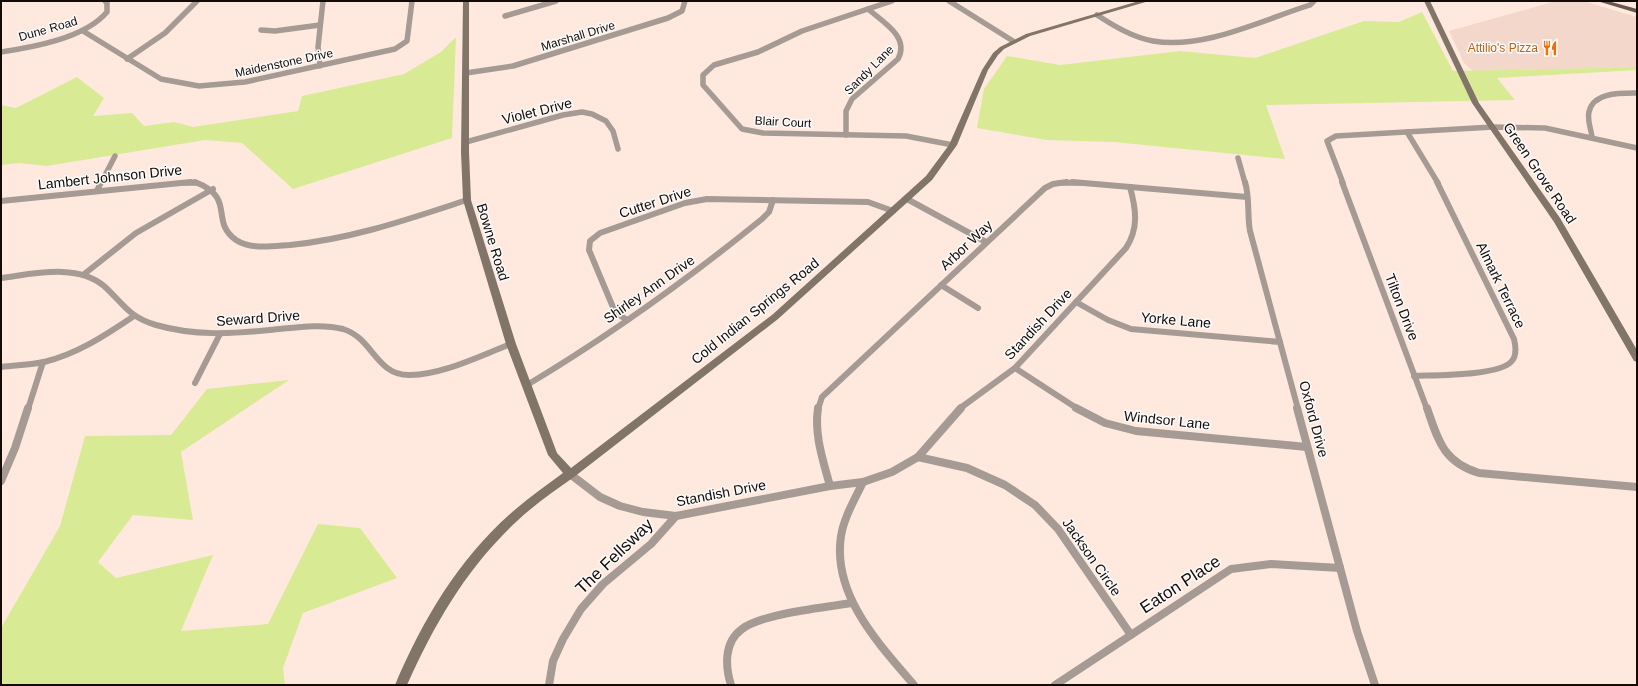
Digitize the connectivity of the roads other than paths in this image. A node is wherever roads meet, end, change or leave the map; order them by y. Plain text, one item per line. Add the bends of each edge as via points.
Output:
1 (105, 1) edge
2 (197, 1) edge
3 (322, 1) edge
4 (412, 1) edge
5 (466, 1) edge
6 (556, 1) edge
7 (685, 1) edge
8 (892, 1) edge
9 (949, 1) edge
10 (1146, 1) edge
11 (1314, 1) edge
12 (1426, 1) edge
13 (1600, 1) edge
14 (868, 9) junction
15 (1637, 11) edge
16 (1097, 15) junction
17 (505, 16) dead end
18 (320, 25) junction
19 (83, 30) junction
20 (262, 30) dead end
21 (1013, 41) junction
22 (1, 52) edge
23 (127, 59) junction
24 (320, 66) junction
25 (466, 73) junction
26 (1637, 93) edge
27 (1493, 127) junction
28 (1407, 132) junction
29 (846, 135) junction
30 (1592, 137) junction
31 (466, 142) junction
32 (953, 145) junction
33 (1637, 148) edge
34 (618, 149) dead end
35 (116, 156) dead end
36 (1238, 158) dead end
37 (1130, 187) junction
38 (213, 189) junction
39 (97, 191) junction
40 (1247, 197) junction
41 (907, 199) junction
42 (1, 200) edge
43 (467, 200) junction
44 (773, 200) junction
45 (893, 211) junction
46 (986, 242) junction
47 (83, 275) junction
48 (1, 278) edge
49 (941, 284) junction
50 (1076, 302) junction
51 (978, 308) dead end
52 (134, 316) junction
53 (627, 320) junction
54 (220, 334) junction
55 (1280, 342) junction
56 (512, 344) junction
57 (1637, 358) edge
58 (43, 362) junction
59 (1, 367) edge
60 (1015, 368) junction
61 (1414, 376) junction
62 (195, 383) dead end
63 (527, 385) junction
64 (1308, 447) junction
65 (918, 457) junction
66 (570, 474) junction
67 (1, 481) edge
68 (863, 482) junction
69 (830, 486) junction
70 (1637, 487) edge
71 (676, 516) junction
72 (1340, 568) junction
73 (852, 603) junction
74 (1132, 635) junction
75 (401, 685) edge
76 (549, 685) edge
77 (731, 685) edge
78 (914, 685) edge
79 (1055, 685) edge
80 (1375, 685) edge

1 - 19 street, Dune Road via 107,12 98,22
2 - 23 street via 177,24 156,42
3 - 18 street
4 - 24 street, Maidenstone Drive via 407,41 395,49
5 - 25 street, Bowne Road
6 - 17 street
7 - 25 street, Marshall Drive via 682,10 668,18 513,66
8 - 14 street, Blair Court
9 - 21 street
10 - 16 street, Cold Indian Springs Road
11 - 16 street via 1310,5 1218,36 1188,43 1162,42 1137,37 1116,28
12 - 27 street, Green Grove Road via 1466,84
13 - 15 main road
14 - 29 street, Sandy Lane via 898,36 902,43 902,52 898,59 852,99 846,111
14 - 29 street, Blair Court via 802,31 758,52 714,65 702,77 703,85 732,119 746,131
16 - 21 street, Cold Indian Springs Road
18 - 20 street via 275,31
18 - 24 street
19 - 22 street, Dune Road
19 - 23 street, Maidenstone Drive
21 - 32 street, Cold Indian Springs Road via 990,61
23 - 24 street, Maidenstone Drive via 161,79 199,86 245,82
25 - 31 street, Bowne Road
26 - 30 street via 1610,95 1597,99 1589,114
27 - 28 street, Tilton Drive
27 - 30 street, Tilton Drive via 1545,128
27 - 57 street, Green Grove Road via 1558,220
28 - 61 street, Tilton Drive via 1336,136 1327,141
28 - 61 street, Almark Terrace via 1444,194 1514,339 1516,352 1509,364 1496,370
29 - 32 street, Blair Court via 906,136
30 - 33 street, Tilton Drive
31 - 34 street, Violet Drive via 582,112 599,116 606,121 613,131
31 - 43 street, Bowne Road
32 - 41 street, Cold Indian Springs Road via 935,172
35 - 39 street
36 - 40 street, Oxford Drive
37 - 40 street, Arbor Way
37 - 46 street, Arbor Way via 1069,182 1053,184 1041,191
37 - 50 street, Standish Drive via 1136,218 1133,237
38 - 39 street, Lambert Johnson Drive via 207,185 188,182
38 - 43 street via 218,195 224,226 229,234 239,241 263,246 344,238
38 - 47 street via 136,233
39 - 42 street, Lambert Johnson Drive
40 - 55 street, Oxford Drive via 1250,231
41 - 45 street, Cold Indian Springs Road
41 - 46 street
43 - 56 street, Bowne Road
44 - 45 street, Cutter Drive via 868,202
44 - 53 street, Shirley Ann Drive via 769,212 762,219 707,263
44 - 53 street, Cutter Drive via 691,201 594,237 588,244 589,250 615,312
45 - 66 street, Cold Indian Springs Road via 775,317
46 - 49 street, Arbor Way
47 - 48 street, Seward Drive via 55,273
47 - 52 street, Seward Drive via 102,284 125,310
49 - 51 street
49 - 69 street, Arbor Way via 822,397 817,409 816,425
50 - 55 street, Yorke Lane via 1108,320 1131,329
50 - 60 street, Standish Drive
52 - 54 street, Seward Drive via 173,330
52 - 58 street via 88,346
53 - 63 street, Shirley Ann Drive
54 - 56 street, Seward Drive via 321,327 344,329 366,340 379,363 385,368 407,375 431,372
54 - 62 street
55 - 64 street, Oxford Drive
56 - 63 street, Bowne Road
58 - 59 street
58 - 67 street via 15,448
60 - 64 street, Windsor Lane via 1093,417 1118,428
60 - 65 street, Standish Drive via 956,411
61 - 70 street, Tilton Drive via 1443,449 1462,467 1479,473
63 - 66 street, Bowne Road via 553,455
64 - 72 street, Oxford Drive
65 - 68 street via 892,472
65 - 74 street, Jackson Circle via 967,468 1005,485 1034,505 1058,529
66 - 71 street, Standish Drive via 600,497 620,506
66 - 75 street, Cold Indian Springs Road via 518,512 466,567 418,643
68 - 69 street, Standish Drive
68 - 73 street via 850,508 841,535 843,573
69 - 71 street, Standish Drive
71 - 76 street, The Fellsway via 651,544 604,584 581,609 553,661
72 - 74 street, Eaton Place via 1266,563 1231,569
72 - 80 street, Oxford Drive
73 - 77 street via 768,619 742,629 728,651 727,676
73 - 78 street
74 - 79 street, Eaton Place

